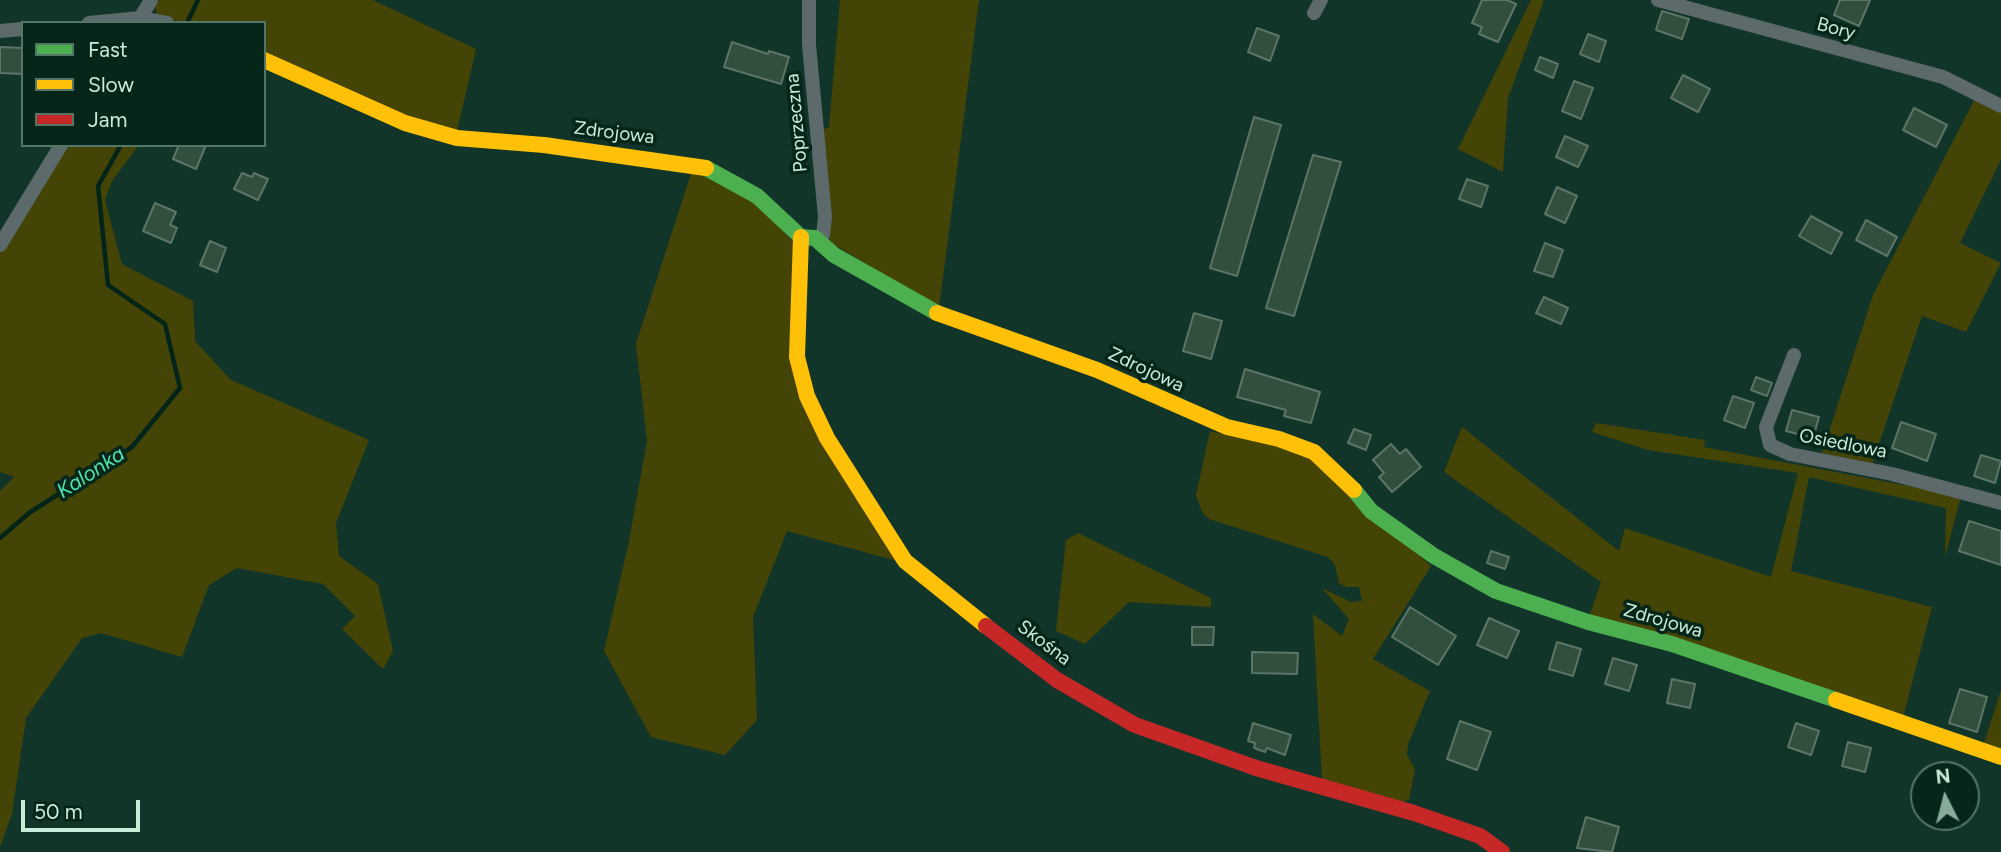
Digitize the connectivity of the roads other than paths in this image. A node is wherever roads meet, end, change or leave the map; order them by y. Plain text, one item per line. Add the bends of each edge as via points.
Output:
1 (151, 0) edge
2 (809, 0) edge
3 (1658, 0) edge
4 (139, 20) edge
5 (162, 21) edge
6 (21, 29) edge
7 (0, 30) edge
8 (266, 61) edge
9 (2001, 106) edge
10 (60, 147) edge
11 (808, 237) junction
12 (0, 245) edge
13 (1794, 355) dead end
14 (2001, 503) edge
15 (2001, 757) edge
16 (1502, 852) edge

1 - 4 street
2 - 11 street, Poprzeczna via 825,218 823,235
3 - 9 street, Bory via 1943,77
4 - 5 street
6 - 7 street
8 - 11 street, Zdrojowa via 405,123 457,138 701,165 757,196
10 - 12 street
11 - 15 street, Zdrojowa via 946,318 1097,370 1227,427 1314,452 1371,511 1434,556 1496,591 1672,644
11 - 16 street, Skośna via 796,306 797,357 807,397 881,527 905,561 931,586 1057,680 1135,725 1245,765 1415,813 1479,836
13 - 14 street, Osiedlowa via 1766,427 1770,445 1790,454 1892,474

